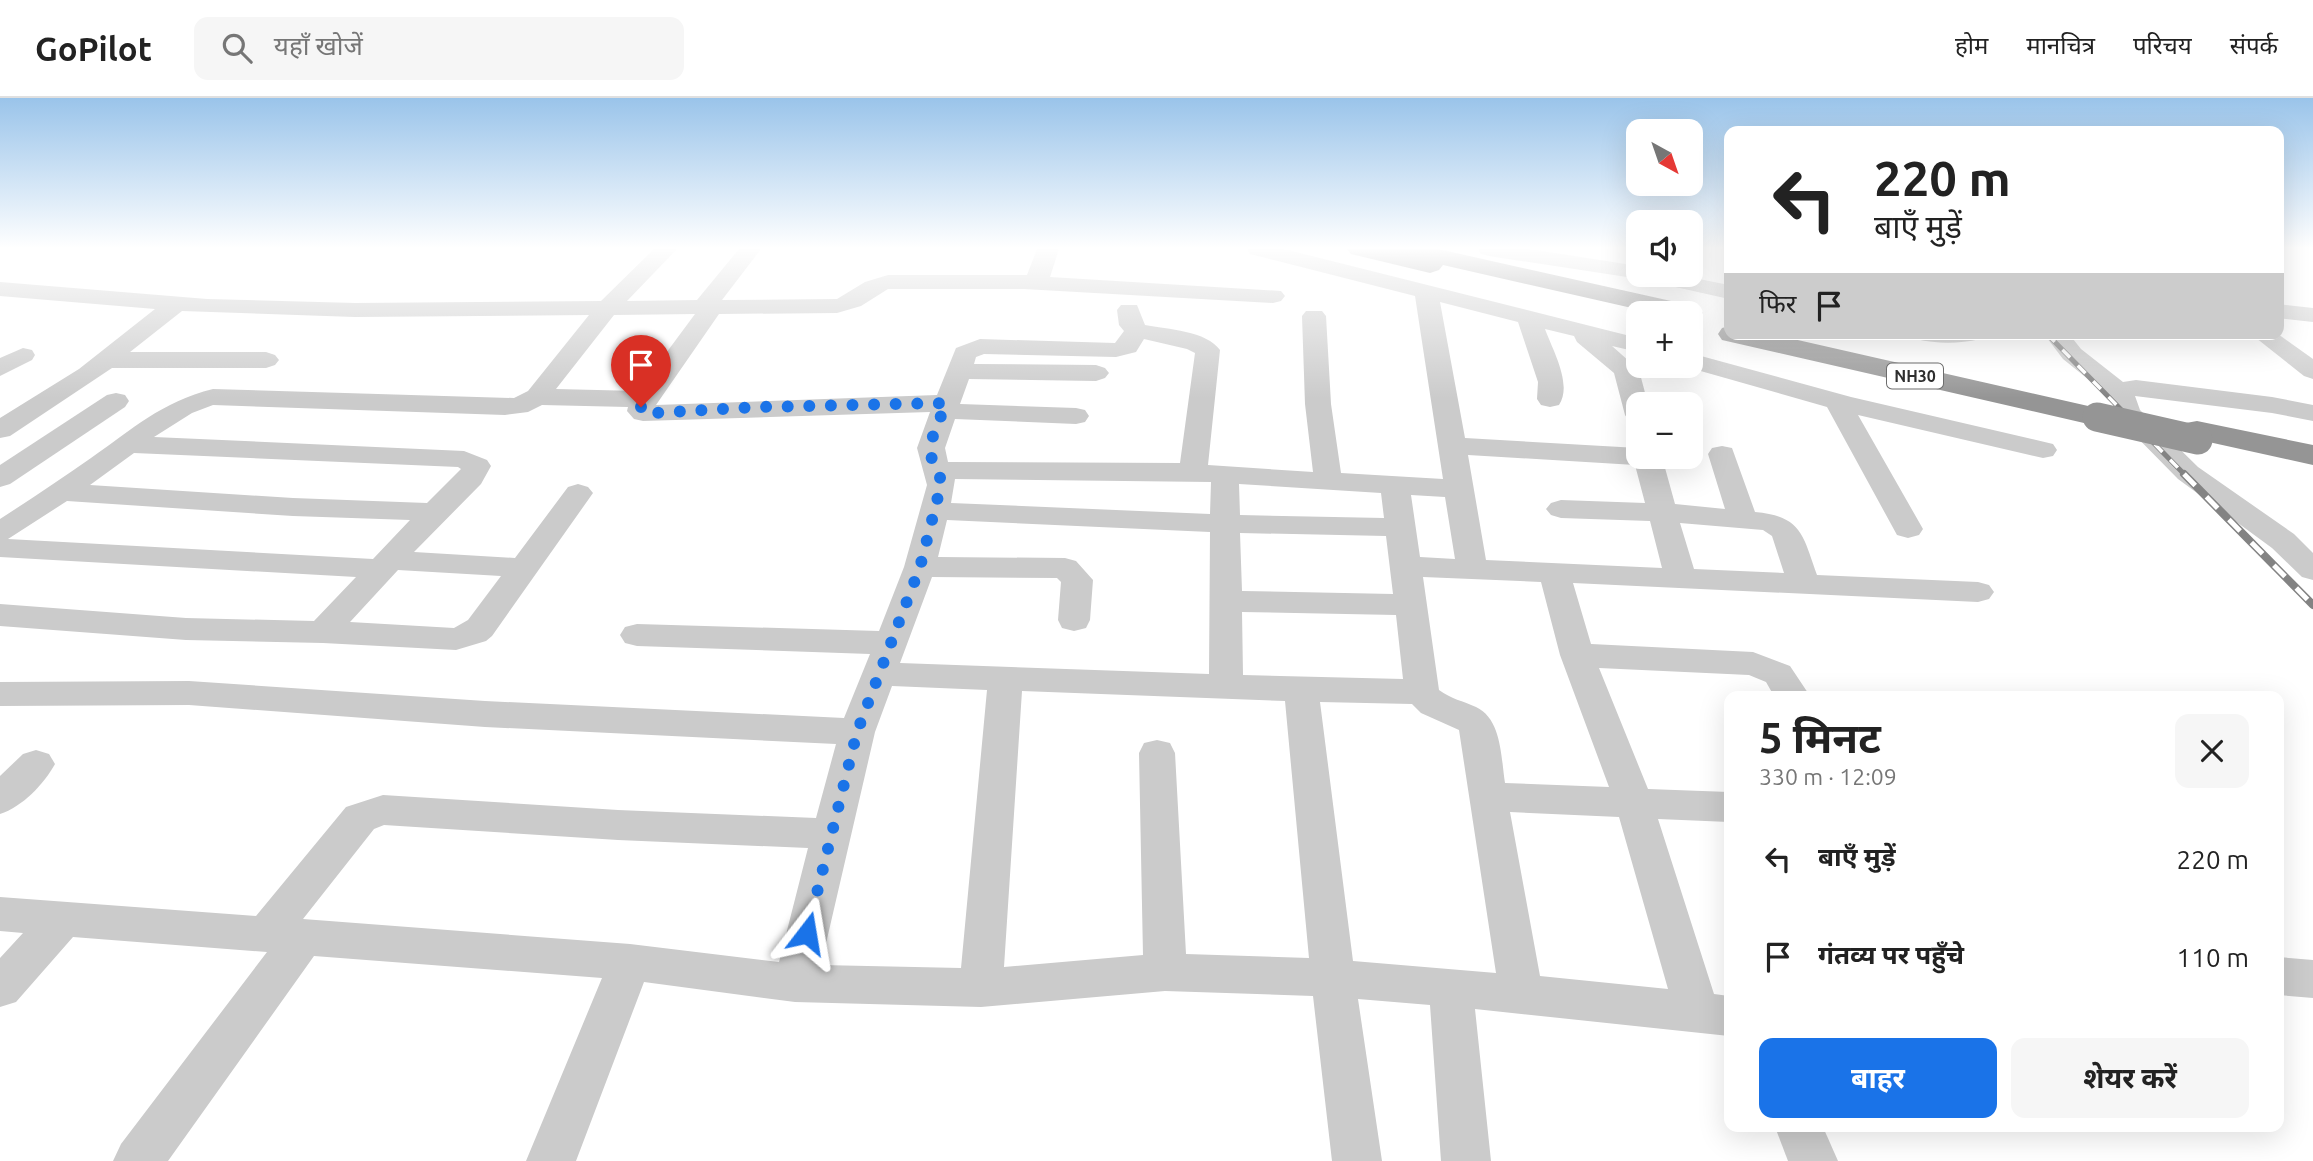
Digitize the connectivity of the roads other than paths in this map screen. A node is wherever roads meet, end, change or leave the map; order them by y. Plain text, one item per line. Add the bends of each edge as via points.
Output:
1 (113, 299) edge
2 (616, 299) edge
3 (714, 299) edge
4 (859, 299) edge
5 (1130, 299) edge
6 (1428, 299) edge
7 (1456, 299) edge
8 (1577, 299) edge
9 (176, 304) junction
10 (609, 306) junction
11 (708, 307) junction
12 (1626, 310) edge
13 (2284, 312) edge
14 (2313, 315) edge
15 (1314, 316) dead end
16 (1703, 316) edge
17 (1529, 317) junction
18 (1724, 321) edge
19 (1703, 328) edge
20 (1137, 330) junction
21 (1579, 330) junction
22 (1724, 333) edge
23 (1761, 340) edge
24 (1809, 340) edge
25 (2061, 340) edge
26 (2271, 340) edge
27 (1626, 342) edge
28 (23, 355) dead end
29 (107, 360) junction
30 (266, 360) dead end
31 (1703, 364) edge
32 (0, 368) edge
33 (958, 371) junction
34 (2313, 371) edge
35 (1096, 373) dead end
36 (1632, 392) edge
37 (537, 397) junction
38 (646, 399) junction
39 (1550, 400) dead end
40 (116, 401) dead end
41 (1836, 401) junction
42 (2107, 406) junction
43 (945, 407) junction
44 (2313, 413) edge
45 (1076, 416) dead end
46 (0, 430) edge
47 (2198, 435) junction
48 (128, 444) junction
49 (1452, 446) junction
50 (2043, 450) dead end
51 (1722, 454) dead end
52 (2313, 455) edge
53 (1626, 456) edge
54 (2313, 467) edge
55 (1651, 469) edge
56 (938, 470) junction
57 (1085, 471) junction
58 (1193, 472) junction
59 (1225, 475) junction
60 (0, 478) edge
61 (1328, 480) junction
62 (1395, 485) junction
63 (1458, 489) junction
64 (62, 492) junction
65 (578, 493) dead end
66 (1561, 509) dead end
67 (934, 511) junction
68 (435, 512) junction
69 (1661, 512) junction
70 (1084, 517) junction
71 (1743, 519) junction
72 (1226, 524) junction
73 (1400, 527) junction
74 (1908, 529) dead end
75 (0, 532) edge
76 (0, 548) edge
77 (386, 565) junction
78 (1405, 566) junction
79 (920, 567) junction
80 (525, 568) junction
81 (1472, 569) junction
82 (2313, 570) edge
83 (1553, 573) junction
84 (1681, 579) junction
85 (1804, 584) junction
86 (1978, 592) dead end
87 (1226, 601) junction
88 (1410, 605) junction
89 (0, 615) edge
90 (1074, 620) dead end
91 (323, 632) junction
92 (638, 635) dead end
93 (1577, 655) junction
94 (885, 658) junction
95 (1005, 678) junction
96 (1226, 685) junction
97 (1301, 689) junction
98 (1789, 691) edge
99 (1422, 692) junction
100 (0, 694) edge
101 (857, 732) junction
102 (1157, 753) dead end
103 (36, 764) dead end
104 (1489, 797) junction
105 (0, 799) edge
106 (1634, 803) junction
107 (1724, 807) edge
108 (832, 834) junction
109 (0, 914) edge
110 (63, 919) junction
111 (285, 936) junction
112 (630, 962) junction
113 (1165, 972) junction
114 (2284, 977) edge
115 (1333, 978) junction
116 (2313, 979) edge
117 (795, 983) junction
118 (0, 988) edge
119 (981, 988) junction
120 (1451, 990) junction
121 (1521, 994) junction
122 (1713, 1014) edge
123 (1801, 1132) edge
124 (138, 1161) edge
125 (551, 1161) edge
126 (1357, 1161) edge
127 (1466, 1161) edge
128 (1813, 1161) edge

1 - 9 street
2 - 10 street
3 - 11 street
4 - 11 street via 837,306
5 - 20 street via 1129,319
6 - 49 street
7 - 17 street
8 - 12 highway
9 - 10 street via 355,310
9 - 29 street
10 - 11 street
10 - 37 street
11 - 38 street
13 - 14 street
15 - 61 street
16 - 18 highway
17 - 21 street
17 - 39 street via 1551,382
19 - 22 highway, NH30
20 - 33 street via 1127,347 1116,350 980,346 965,353
20 - 58 street via 1208,350
21 - 27 street
21 - 36 street via 1626,370
23 - 42 highway, NH30
24 - 42 highway, NH30
25 - 42 street
26 - 34 street
28 - 32 street
29 - 30 street
29 - 46 street
31 - 41 street
33 - 35 street
33 - 43 street
37 - 38 street
37 - 48 street via 505,407 213,397 180,407
38 - 43 street via 643,413 760,407
40 - 60 street
41 - 50 street
41 - 74 street
42 - 44 street via 2127,389 2136,388
42 - 47 highway, NH30, bridge
42 - 82 street via 2128,413 2180,466 2283,541
43 - 45 street
43 - 56 street via 931,448
47 - 52 highway, NH30
47 - 54 highway, NH30
48 - 64 street
48 - 68 street via 473,462 476,472
49 - 53 street
49 - 63 street
51 - 71 street
55 - 69 street
56 - 57 street
56 - 67 street via 941,485
57 - 58 street
57 - 70 street
58 - 59 street
59 - 61 street
59 - 72 street
61 - 62 street
62 - 63 street
62 - 73 street
63 - 81 street
64 - 68 street
64 - 75 street
65 - 80 street
66 - 69 street
67 - 70 street
67 - 79 street
68 - 77 street
69 - 71 street
69 - 84 street
70 - 72 street
71 - 85 street via 1771,522 1786,532
72 - 73 street
72 - 87 street
73 - 78 street
76 - 77 street
77 - 80 street
77 - 91 street
78 - 81 street
78 - 88 street
79 - 90 street via 1065,568 1077,580
79 - 94 street
80 - 91 street via 480,628 464,638
81 - 83 street
83 - 84 street
83 - 93 street
84 - 85 street
85 - 86 street
87 - 88 street
87 - 96 street
88 - 99 street
89 - 91 street via 186,629
92 - 94 street
93 - 98 street via 1754,664 1778,674
93 - 106 street
94 - 95 street
94 - 101 street
95 - 96 street
95 - 119 street
96 - 97 street
97 - 99 street
97 - 115 street
99 - 104 street via 1434,705 1478,728
100 - 101 street via 189,693 485,714
101 - 108 street
102 - 113 street
103 - 105 street
104 - 106 street
104 - 121 street
106 - 107 street
106 - 122 street
108 - 111 street via 383,810 360,818
108 - 117 street
109 - 110 street
110 - 111 street
110 - 118 street
111 - 112 street
111 - 124 street
112 - 117 street
112 - 125 street
113 - 115 street
113 - 119 street
114 - 116 street
115 - 120 street
115 - 126 street
117 - 119 street
120 - 121 street
120 - 127 street
121 - 122 street
123 - 128 street

